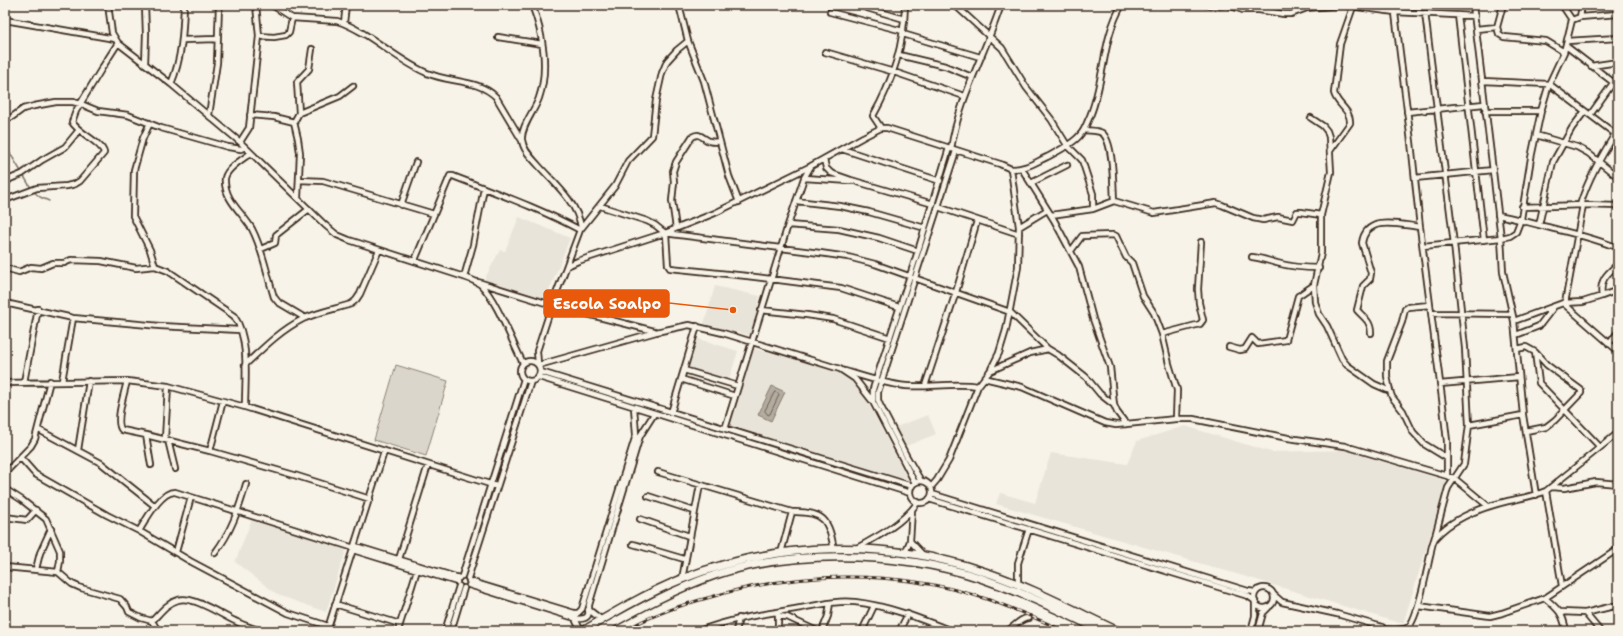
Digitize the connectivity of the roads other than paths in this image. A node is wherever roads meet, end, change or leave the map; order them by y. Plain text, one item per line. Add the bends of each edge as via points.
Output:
1 (108, 5) edge
2 (145, 5) edge
3 (184, 5) edge
4 (219, 5) edge
5 (256, 5) edge
6 (272, 5) edge
7 (346, 5) edge
8 (532, 5) edge
9 (679, 5) edge
10 (857, 5) edge
11 (905, 5) edge
12 (955, 5) edge
13 (1000, 5) edge
14 (1122, 5) edge
15 (1208, 5) edge
16 (1225, 5) edge
17 (1228, 5) edge
18 (1342, 5) edge
19 (1394, 5) edge
20 (1473, 5) edge
21 (1504, 5) edge
22 (1562, 5) edge
23 (1582, 5) edge
24 (1353, 7) junction
25 (830, 12) dead end
26 (1395, 12) junction
27 (1425, 13) junction
28 (1618, 14) edge
29 (1458, 15) junction
30 (1475, 16) junction
31 (1580, 17) junction
32 (292, 18) junction
33 (904, 19) junction
34 (5, 20) edge
35 (1572, 20) junction
36 (344, 23) junction
37 (1497, 27) junction
38 (1476, 29) junction
39 (903, 32) junction
40 (259, 36) junction
41 (989, 36) junction
42 (498, 37) dead end
43 (1618, 38) edge
44 (217, 39) junction
45 (183, 40) junction
46 (116, 41) junction
47 (688, 41) junction
48 (1567, 41) junction
49 (542, 44) junction
50 (1566, 46) junction
51 (312, 49) dead end
52 (825, 52) dead end
53 (1564, 52) junction
54 (900, 54) junction
55 (980, 57) junction
56 (1618, 62) edge
57 (145, 64) junction
58 (1592, 66) junction
59 (894, 72) junction
60 (972, 77) junction
61 (1482, 81) junction
62 (1613, 83) junction
63 (171, 84) junction
64 (1550, 84) junction
65 (353, 86) dead end
66 (1618, 86) edge
67 (964, 96) junction
68 (81, 104) junction
69 (1468, 104) junction
70 (1484, 104) junction
71 (1437, 108) junction
72 (1485, 111) junction
73 (1541, 111) junction
74 (1585, 111) junction
75 (1407, 112) junction
76 (299, 113) junction
77 (209, 115) junction
78 (250, 115) junction
79 (1590, 115) junction
80 (1311, 118) dead end
81 (5, 119) edge
82 (294, 122) junction
83 (150, 123) junction
84 (881, 128) junction
85 (79, 130) junction
86 (1084, 130) junction
87 (1536, 134) junction
88 (1616, 135) edge
89 (521, 139) junction
90 (719, 141) junction
91 (240, 142) junction
92 (1563, 143) junction
93 (1067, 145) junction
94 (246, 147) junction
95 (842, 149) junction
96 (952, 149) junction
97 (1330, 151) junction
98 (251, 153) junction
99 (824, 159) junction
100 (1598, 161) junction
101 (416, 162) dead end
102 (1067, 165) dead end
103 (811, 166) junction
104 (1010, 169) junction
105 (1022, 169) junction
106 (1493, 170) junction
107 (943, 171) junction
108 (1476, 171) junction
109 (949, 173) junction
110 (1446, 174) junction
111 (1618, 177) edge
112 (804, 178) junction
113 (1415, 178) junction
114 (299, 180) junction
115 (851, 180) junction
116 (940, 181) junction
117 (1031, 183) junction
118 (5, 184) edge
119 (484, 188) junction
120 (936, 194) junction
121 (941, 196) junction
122 (298, 198) junction
123 (5, 200) edge
124 (796, 201) junction
125 (1114, 201) junction
126 (739, 202) junction
127 (933, 204) junction
128 (401, 205) junction
129 (1581, 205) junction
130 (600, 206) junction
131 (1618, 206) edge
132 (938, 207) junction
133 (1522, 207) junction
134 (1542, 207) junction
135 (309, 209) junction
136 (1093, 209) junction
137 (1047, 210) junction
138 (434, 214) junction
139 (1051, 215) junction
140 (1321, 215) junction
141 (1498, 215) junction
142 (929, 217) junction
143 (934, 219) junction
144 (1521, 219) junction
145 (977, 221) junction
146 (1539, 224) junction
147 (788, 225) junction
148 (1019, 227) junction
149 (1420, 227) junction
150 (581, 228) junction
151 (676, 228) junction
152 (925, 228) junction
153 (665, 233) junction
154 (1578, 233) junction
155 (1019, 234) junction
156 (1501, 238) junction
157 (924, 240) junction
158 (1484, 240) junction
159 (1201, 242) dead end
160 (1454, 244) junction
161 (1423, 246) junction
162 (1618, 248) edge
163 (261, 249) junction
164 (781, 249) junction
165 (379, 250) junction
166 (918, 251) junction
167 (1071, 251) junction
168 (1252, 257) dead end
169 (415, 260) junction
170 (1618, 264) edge
171 (155, 266) junction
172 (566, 266) junction
173 (5, 268) edge
174 (912, 268) junction
175 (1319, 268) junction
176 (918, 270) junction
177 (909, 276) junction
178 (464, 277) junction
179 (915, 278) junction
180 (771, 279) junction
181 (475, 281) junction
182 (1314, 285) junction
183 (906, 288) junction
184 (911, 289) junction
185 (1618, 290) edge
186 (956, 292) junction
187 (1602, 296) junction
188 (902, 298) junction
189 (908, 300) junction
190 (5, 303) edge
191 (1564, 303) junction
192 (552, 304) junction
193 (1430, 306) junction
194 (899, 307) junction
195 (1553, 308) junction
196 (38, 309) junction
197 (762, 310) junction
198 (1010, 312) junction
199 (1431, 313) junction
200 (1461, 313) junction
201 (1512, 314) junction
202 (73, 318) junction
203 (305, 318) junction
204 (896, 319) junction
205 (901, 320) junction
206 (1514, 321) junction
207 (697, 326) junction
208 (240, 330) junction
209 (892, 330) junction
210 (898, 331) junction
211 (656, 332) junction
212 (1618, 332) edge
213 (1371, 333) dead end
214 (1162, 334) junction
215 (1516, 335) junction
216 (890, 338) junction
217 (751, 342) junction
218 (1609, 344) junction
219 (1229, 347) dead end
220 (1048, 349) junction
221 (1517, 349) junction
222 (536, 351) junction
223 (888, 351) junction
224 (1535, 352) junction
225 (1618, 352) edge
226 (524, 362) junction
227 (538, 364) junction
228 (245, 365) junction
229 (840, 369) junction
230 (684, 370) junction
231 (990, 371) junction
232 (540, 374) junction
233 (1519, 377) junction
234 (984, 378) junction
235 (681, 379) junction
236 (524, 380) junction
237 (62, 381) junction
238 (89, 381) junction
239 (127, 381) junction
240 (531, 381) junction
241 (878, 381) junction
242 (1467, 381) junction
243 (24, 382) junction
244 (50, 382) junction
245 (5, 383) edge
246 (1440, 384) junction
247 (168, 386) junction
248 (738, 386) junction
249 (925, 386) junction
250 (978, 386) junction
251 (1390, 391) junction
252 (735, 396) junction
253 (223, 401) junction
254 (874, 402) junction
255 (1114, 405) junction
256 (245, 407) junction
257 (634, 407) junction
258 (1564, 411) junction
259 (671, 412) junction
260 (654, 414) junction
261 (1523, 415) junction
262 (1176, 419) junction
263 (1126, 424) junction
264 (1469, 425) junction
265 (725, 429) junction
266 (39, 430) junction
267 (1526, 431) junction
268 (1618, 433) edge
269 (146, 434) junction
270 (167, 439) junction
271 (1600, 447) junction
272 (78, 450) junction
273 (210, 451) junction
274 (384, 452) junction
275 (20, 457) junction
276 (1447, 458) junction
277 (151, 465) dead end
278 (428, 465) junction
279 (629, 465) junction
280 (175, 469) dead end
281 (658, 472) dead end
282 (5, 473) edge
283 (1447, 476) junction
284 (1454, 478) junction
285 (921, 481) junction
286 (246, 484) dead end
287 (490, 484) junction
288 (1618, 484) edge
289 (700, 485) junction
290 (913, 485) junction
291 (496, 486) junction
292 (931, 487) junction
293 (1551, 487) junction
294 (5, 489) edge
295 (1546, 491) junction
296 (910, 493) junction
297 (648, 496) dead end
298 (1536, 496) junction
299 (191, 497) junction
300 (931, 497) junction
301 (370, 499) junction
302 (918, 502) junction
303 (155, 506) junction
304 (1488, 506) junction
305 (36, 510) junction
306 (912, 510) junction
307 (238, 511) junction
308 (694, 511) junction
309 (792, 512) junction
310 (5, 517) edge
311 (640, 519) dead end
312 (51, 529) junction
313 (1029, 529) junction
314 (139, 530) junction
315 (689, 536) junction
316 (876, 538) junction
317 (1434, 540) junction
318 (910, 541) junction
319 (633, 544) dead end
320 (354, 548) junction
321 (855, 549) junction
322 (873, 549) junction
323 (1618, 549) edge
324 (834, 550) junction
325 (176, 552) junction
326 (215, 553) dead end
327 (781, 553) junction
328 (905, 553) junction
329 (924, 556) junction
330 (399, 559) junction
331 (684, 559) junction
332 (5, 567) edge
333 (36, 569) junction
334 (417, 570) junction
335 (58, 572) junction
336 (682, 579) junction
337 (469, 581) junction
338 (460, 582) junction
339 (1018, 584) junction
340 (1562, 586) junction
341 (1257, 590) junction
342 (1274, 595) junction
343 (1545, 598) junction
344 (1255, 602) junction
345 (1282, 602) junction
346 (830, 603) junction
347 (335, 604) junction
348 (1618, 605) edge
349 (874, 606) junction
350 (1270, 606) junction
351 (1418, 606) junction
352 (582, 609) junction
353 (589, 610) junction
354 (1561, 612) junction
355 (1585, 613) junction
356 (778, 614) junction
357 (908, 614) junction
358 (577, 616) junction
359 (739, 618) junction
360 (1029, 618) dead end
361 (602, 620) junction
362 (152, 621) junction
363 (400, 624) junction
364 (328, 626) junction
365 (941, 629) edge
366 (1387, 629) junction
367 (158, 631) edge
368 (261, 631) edge
369 (326, 631) edge
370 (398, 631) edge
371 (446, 631) edge
372 (451, 631) edge
373 (582, 631) edge
374 (599, 631) edge
375 (699, 631) edge
376 (736, 631) edge
377 (778, 631) edge
378 (816, 631) edge
379 (822, 631) edge
380 (862, 631) edge
381 (899, 631) edge
382 (952, 631) edge
383 (1007, 631) edge
384 (1102, 631) edge
385 (1118, 631) edge
386 (1251, 631) edge
387 (1258, 631) edge
388 (1368, 631) edge
389 (1566, 631) edge
390 (1600, 631) edge

1 - 46 street via 109,22
2 - 57 street
3 - 45 street
4 - 44 street
5 - 40 street
6 - 32 street
7 - 36 street
8 - 49 street
9 - 47 street
10 - 33 street
11 - 33 street
12 - 41 street
13 - 41 street
14 - 86 street via 1112,26 1098,94
15 - 16 street
17 - 18 street via 1243,10 1291,14 1307,8
18 - 24 street
19 - 26 street
20 - 30 street
21 - 37 street
22 - 35 street
23 - 31 street
24 - 26 street
24 - 97 street via 1340,44 1334,92 1336,99 1351,118
25 - 39 street
26 - 27 street
26 - 75 street
27 - 29 street
27 - 71 street
28 - 31 street
29 - 30 street
29 - 69 street
30 - 38 street
31 - 35 street
32 - 36 street
32 - 40 street via 286,35
33 - 39 street
34 - 46 street
35 - 48 street
36 - 89 street via 410,66 441,79 458,80 492,92
37 - 38 street
37 - 53 street via 1499,34 1504,37 1546,40
38 - 61 street
39 - 54 street
39 - 55 street
40 - 78 street
41 - 55 street
41 - 93 street via 1002,48
42 - 49 street
43 - 48 street
44 - 45 street
44 - 77 street via 217,63
45 - 63 street
46 - 57 street
46 - 68 street
47 - 90 street via 704,81
47 - 130 street via 667,61 662,73 652,136 628,161
48 - 50 street
49 - 89 street via 544,65 541,89
50 - 53 street
50 - 58 street
51 - 76 street via 309,69 297,82
52 - 59 street
53 - 64 street
54 - 59 street
54 - 60 street via 945,66
55 - 60 street
56 - 58 street
57 - 63 street
58 - 62 street
59 - 67 street
59 - 84 street via 873,116
60 - 67 street
61 - 64 street
61 - 70 street
62 - 66 street
62 - 79 street
63 - 77 street
64 - 73 street
64 - 74 street
65 - 76 street via 340,96
67 - 96 street
68 - 81 street via 62,101 34,106
68 - 83 street via 98,111 128,115
68 - 85 street via 72,122
69 - 70 street
69 - 71 street
69 - 108 street
70 - 72 street
71 - 75 street
71 - 110 street
72 - 73 street
72 - 106 street
73 - 87 street
74 - 79 street
74 - 92 street
75 - 113 street
76 - 82 street
77 - 91 street
78 - 82 street
78 - 91 street via 248,131
79 - 88 street
80 - 97 street via 1327,131
82 - 114 street via 300,153
83 - 94 street via 228,147
83 - 171 street via 134,170 133,216
84 - 95 street
84 - 96 street
85 - 118 street via 65,147
85 - 123 street via 102,148 104,153 80,181 67,186 37,188
86 - 93 street
86 - 125 street via 1102,133 1106,137 1111,152
87 - 92 street
87 - 133 street
88 - 100 street
89 - 150 street via 530,156 576,211
90 - 126 street
90 - 151 street via 711,142 696,134 676,162 671,195
91 - 94 street
92 - 100 street via 1577,147
92 - 134 street via 1554,162
93 - 105 street
93 - 136 street via 1084,163 1093,194
94 - 98 street
95 - 99 street
95 - 116 street
96 - 104 street
96 - 107 street
96 - 109 street
97 - 140 street via 1331,172
98 - 122 street
98 - 163 street via 229,171 225,180 231,201 252,229
99 - 103 street
99 - 115 street via 826,168 831,173
100 - 111 street
100 - 129 street via 1587,183
101 - 128 street
102 - 117 street
103 - 112 street
103 - 126 street
104 - 105 street
104 - 148 street
105 - 117 street
106 - 108 street
106 - 141 street
107 - 109 street
107 - 116 street
108 - 110 street
108 - 158 street
109 - 121 street
110 - 113 street
110 - 160 street
112 - 115 street
112 - 124 street
113 - 149 street
114 - 122 street
114 - 128 street via 323,181
115 - 127 street
116 - 120 street
117 - 137 street
119 - 138 street via 450,176
119 - 150 street
119 - 178 street
120 - 121 street
120 - 127 street
121 - 132 street
122 - 135 street
124 - 147 street
124 - 152 street via 869,212
125 - 136 street
125 - 140 street via 1154,214 1216,203 1258,219 1278,217 1294,220 1298,212
126 - 151 street
127 - 142 street
128 - 138 street
129 - 131 street
129 - 134 street
129 - 154 street
130 - 150 street
130 - 153 street via 655,224
132 - 143 street
132 - 145 street
133 - 134 street
133 - 144 street
134 - 146 street
135 - 163 street via 276,235 275,243
135 - 165 street via 337,235
136 - 139 street
137 - 139 street
137 - 148 street
138 - 169 street
139 - 167 street
140 - 175 street
141 - 144 street
141 - 156 street
142 - 143 street
142 - 152 street
143 - 157 street
144 - 146 street
144 - 156 street via 1516,232
145 - 155 street
145 - 186 street
146 - 154 street
147 - 164 street
147 - 166 street via 838,229
148 - 155 street
149 - 161 street
149 - 213 street via 1382,223 1371,226 1363,238 1370,279 1363,286 1357,310 1371,326
150 - 172 street
151 - 153 street
152 - 157 street
153 - 164 street
153 - 172 street
153 - 180 street via 670,268
154 - 162 street
154 - 191 street
155 - 198 street via 1018,267
156 - 158 street
156 - 201 street via 1503,272
157 - 166 street
157 - 176 street
158 - 160 street
159 - 214 street via 1198,289 1203,320 1200,324
160 - 161 street
160 - 200 street
161 - 193 street
163 - 203 street via 274,297
164 - 177 street via 848,258
164 - 180 street
165 - 169 street
165 - 203 street via 356,300
166 - 174 street
167 - 214 street via 1082,236 1116,236 1126,257 1132,262 1143,296 1154,313
167 - 255 street via 1079,267 1093,319 1110,367
168 - 175 street via 1302,268
169 - 178 street
170 - 187 street via 1606,275 1601,284
171 - 173 street via 136,268 71,260 41,268 31,267 23,271
171 - 208 street via 168,271 234,316
172 - 192 street
174 - 176 street
174 - 177 street
175 - 182 street
176 - 179 street
177 - 179 street
177 - 183 street
178 - 181 street
179 - 184 street
179 - 186 street
180 - 194 street via 841,288
180 - 197 street
181 - 192 street
181 - 226 street via 482,286 490,299
182 - 219 street via 1298,296 1286,340 1258,344 1252,338 1245,349
182 - 251 street via 1315,302 1342,358 1374,384
183 - 184 street
183 - 188 street
184 - 189 street
185 - 187 street
186 - 198 street
186 - 249 street
187 - 191 street via 1582,302
188 - 189 street
188 - 194 street
189 - 205 street
190 - 196 street
191 - 195 street
191 - 218 street
192 - 211 street
192 - 222 street
193 - 199 street
193 - 251 street via 1405,309 1387,362
194 - 204 street
195 - 206 street
195 - 215 street via 1539,326
196 - 202 street
196 - 243 street
197 - 216 street via 833,320
197 - 217 street
198 - 220 street
198 - 231 street via 999,353
199 - 200 street
199 - 246 street
200 - 201 street
200 - 242 street
201 - 206 street
202 - 208 street
202 - 237 street
203 - 228 street via 279,333
204 - 205 street
204 - 209 street
205 - 210 street
206 - 215 street
207 - 211 street via 689,325
207 - 217 street
207 - 230 street
208 - 228 street
209 - 210 street
209 - 216 street
210 - 223 street
211 - 227 street
212 - 218 street
214 - 262 street via 1178,390
215 - 221 street
216 - 223 street
217 - 229 street
217 - 248 street
218 - 225 street
220 - 231 street via 1030,353
220 - 255 street via 1086,377 1100,394
221 - 224 street via 1526,347
221 - 233 street
222 - 226 street
222 - 227 street
223 - 241 street
224 - 258 street via 1539,382
224 - 258 street via 1547,365 1581,390 1581,394
226 - 227 street via 530,360
226 - 236 street via 520,370
227 - 232 street
228 - 256 street
229 - 241 street
229 - 254 street via 855,379
230 - 235 street
230 - 248 street
231 - 234 street
232 - 240 street
232 - 257 street
232 - 259 street
233 - 242 street
233 - 261 street
234 - 250 street
234 - 263 street via 1022,387 1105,423
235 - 252 street
235 - 259 street
236 - 240 street
236 - 287 street
237 - 238 street
237 - 244 street
238 - 239 street
238 - 272 street
239 - 247 street
239 - 269 street via 119,413 120,429
240 - 291 street
241 - 249 street via 906,386
241 - 254 street via 873,389
241 - 285 street via 880,405
242 - 246 street
242 - 264 street
243 - 244 street
243 - 245 street
244 - 266 street
246 - 276 street
247 - 253 street
247 - 270 street
248 - 252 street
249 - 250 street
250 - 292 street via 948,460
251 - 276 street via 1413,432 1424,444
252 - 265 street
253 - 256 street
253 - 273 street
254 - 290 street
255 - 263 street
256 - 274 street
257 - 260 street
257 - 279 street via 636,435
258 - 267 street via 1546,427
258 - 271 street
259 - 265 street
260 - 279 street via 640,436
260 - 296 street
261 - 264 street
261 - 267 street
262 - 263 street
262 - 283 street via 1193,419 1288,438 1345,446
264 - 284 street via 1464,464
265 - 290 street
266 - 272 street
266 - 275 street via 31,446
267 - 298 street
268 - 271 street
269 - 270 street
269 - 277 street
270 - 273 street
270 - 280 street
271 - 293 street
272 - 303 street via 101,463
273 - 301 street
274 - 278 street
274 - 301 street
275 - 282 street
275 - 314 street via 41,478
276 - 283 street
278 - 287 street
278 - 330 street
279 - 352 street
279 - 353 street
281 - 289 street
283 - 284 street
284 - 304 street
284 - 317 street via 1446,494
285 - 290 street
285 - 292 street via 927,482
286 - 307 street
287 - 291 street
287 - 338 street
288 - 293 street via 1596,482 1564,488
289 - 308 street
289 - 309 street
290 - 296 street
291 - 337 street
292 - 300 street
293 - 295 street
294 - 305 street
295 - 298 street
295 - 340 street
296 - 302 street
297 - 308 street
298 - 304 street
299 - 303 street via 171,492
299 - 307 street
299 - 325 street
300 - 302 street via 924,502
300 - 313 street
300 - 341 street via 1248,591
301 - 320 street
302 - 306 street
303 - 314 street
304 - 317 street via 1464,517 1445,529
305 - 310 street via 27,520
305 - 312 street via 46,519
306 - 316 street
306 - 318 street
307 - 320 street
307 - 326 street via 227,537
308 - 315 street
309 - 324 street via 808,512 820,516 827,522 832,533
309 - 327 street
311 - 315 street
312 - 333 street
312 - 335 street via 60,551
313 - 339 street via 1018,563
313 - 344 street via 1248,596
314 - 325 street
315 - 331 street
316 - 321 street
316 - 322 street
317 - 351 street
318 - 328 street
318 - 329 street
319 - 331 street
320 - 330 street
320 - 334 street
320 - 347 street
321 - 322 highway
321 - 324 highway
322 - 328 highway
323 - 340 street
324 - 327 highway
325 - 364 street via 288,613
327 - 336 highway via 738,561
328 - 329 highway
329 - 339 highway via 982,571
330 - 338 street
331 - 336 street
332 - 333 street
333 - 335 street
334 - 338 street
334 - 363 street
335 - 362 street via 81,588 120,599 128,607 129,612
336 - 361 highway via 632,602
337 - 338 street
337 - 338 street
337 - 358 street
338 - 371 street
338 - 372 street
339 - 385 highway
340 - 343 street
341 - 342 street via 1265,587
341 - 344 street
342 - 345 street
342 - 350 street
343 - 351 street via 1490,616
343 - 354 street
344 - 350 street via 1261,608
344 - 386 street
345 - 350 street
345 - 366 street via 1337,614
346 - 349 street via 855,602
346 - 356 street
346 - 379 street
347 - 363 street
347 - 364 street
348 - 355 street
349 - 357 street
349 - 380 street
350 - 387 street via 1263,613
351 - 366 street via 1413,623 1408,628
352 - 353 street
352 - 358 street
353 - 358 street via 587,617 583,619
353 - 361 street
354 - 355 street
354 - 389 street
355 - 390 street
356 - 359 street
356 - 377 street
356 - 378 street
357 - 365 street
357 - 381 street
358 - 373 street via 577,625
359 - 375 street
359 - 376 street
360 - 383 street via 1026,617
361 - 373 highway
362 - 367 street
362 - 368 street via 168,604 184,599
363 - 370 street
364 - 369 street
365 - 382 street
366 - 388 street via 1375,628
374 - 384 highway via 664,596 716,575 767,563 840,556 905,562 965,573 1022,593

